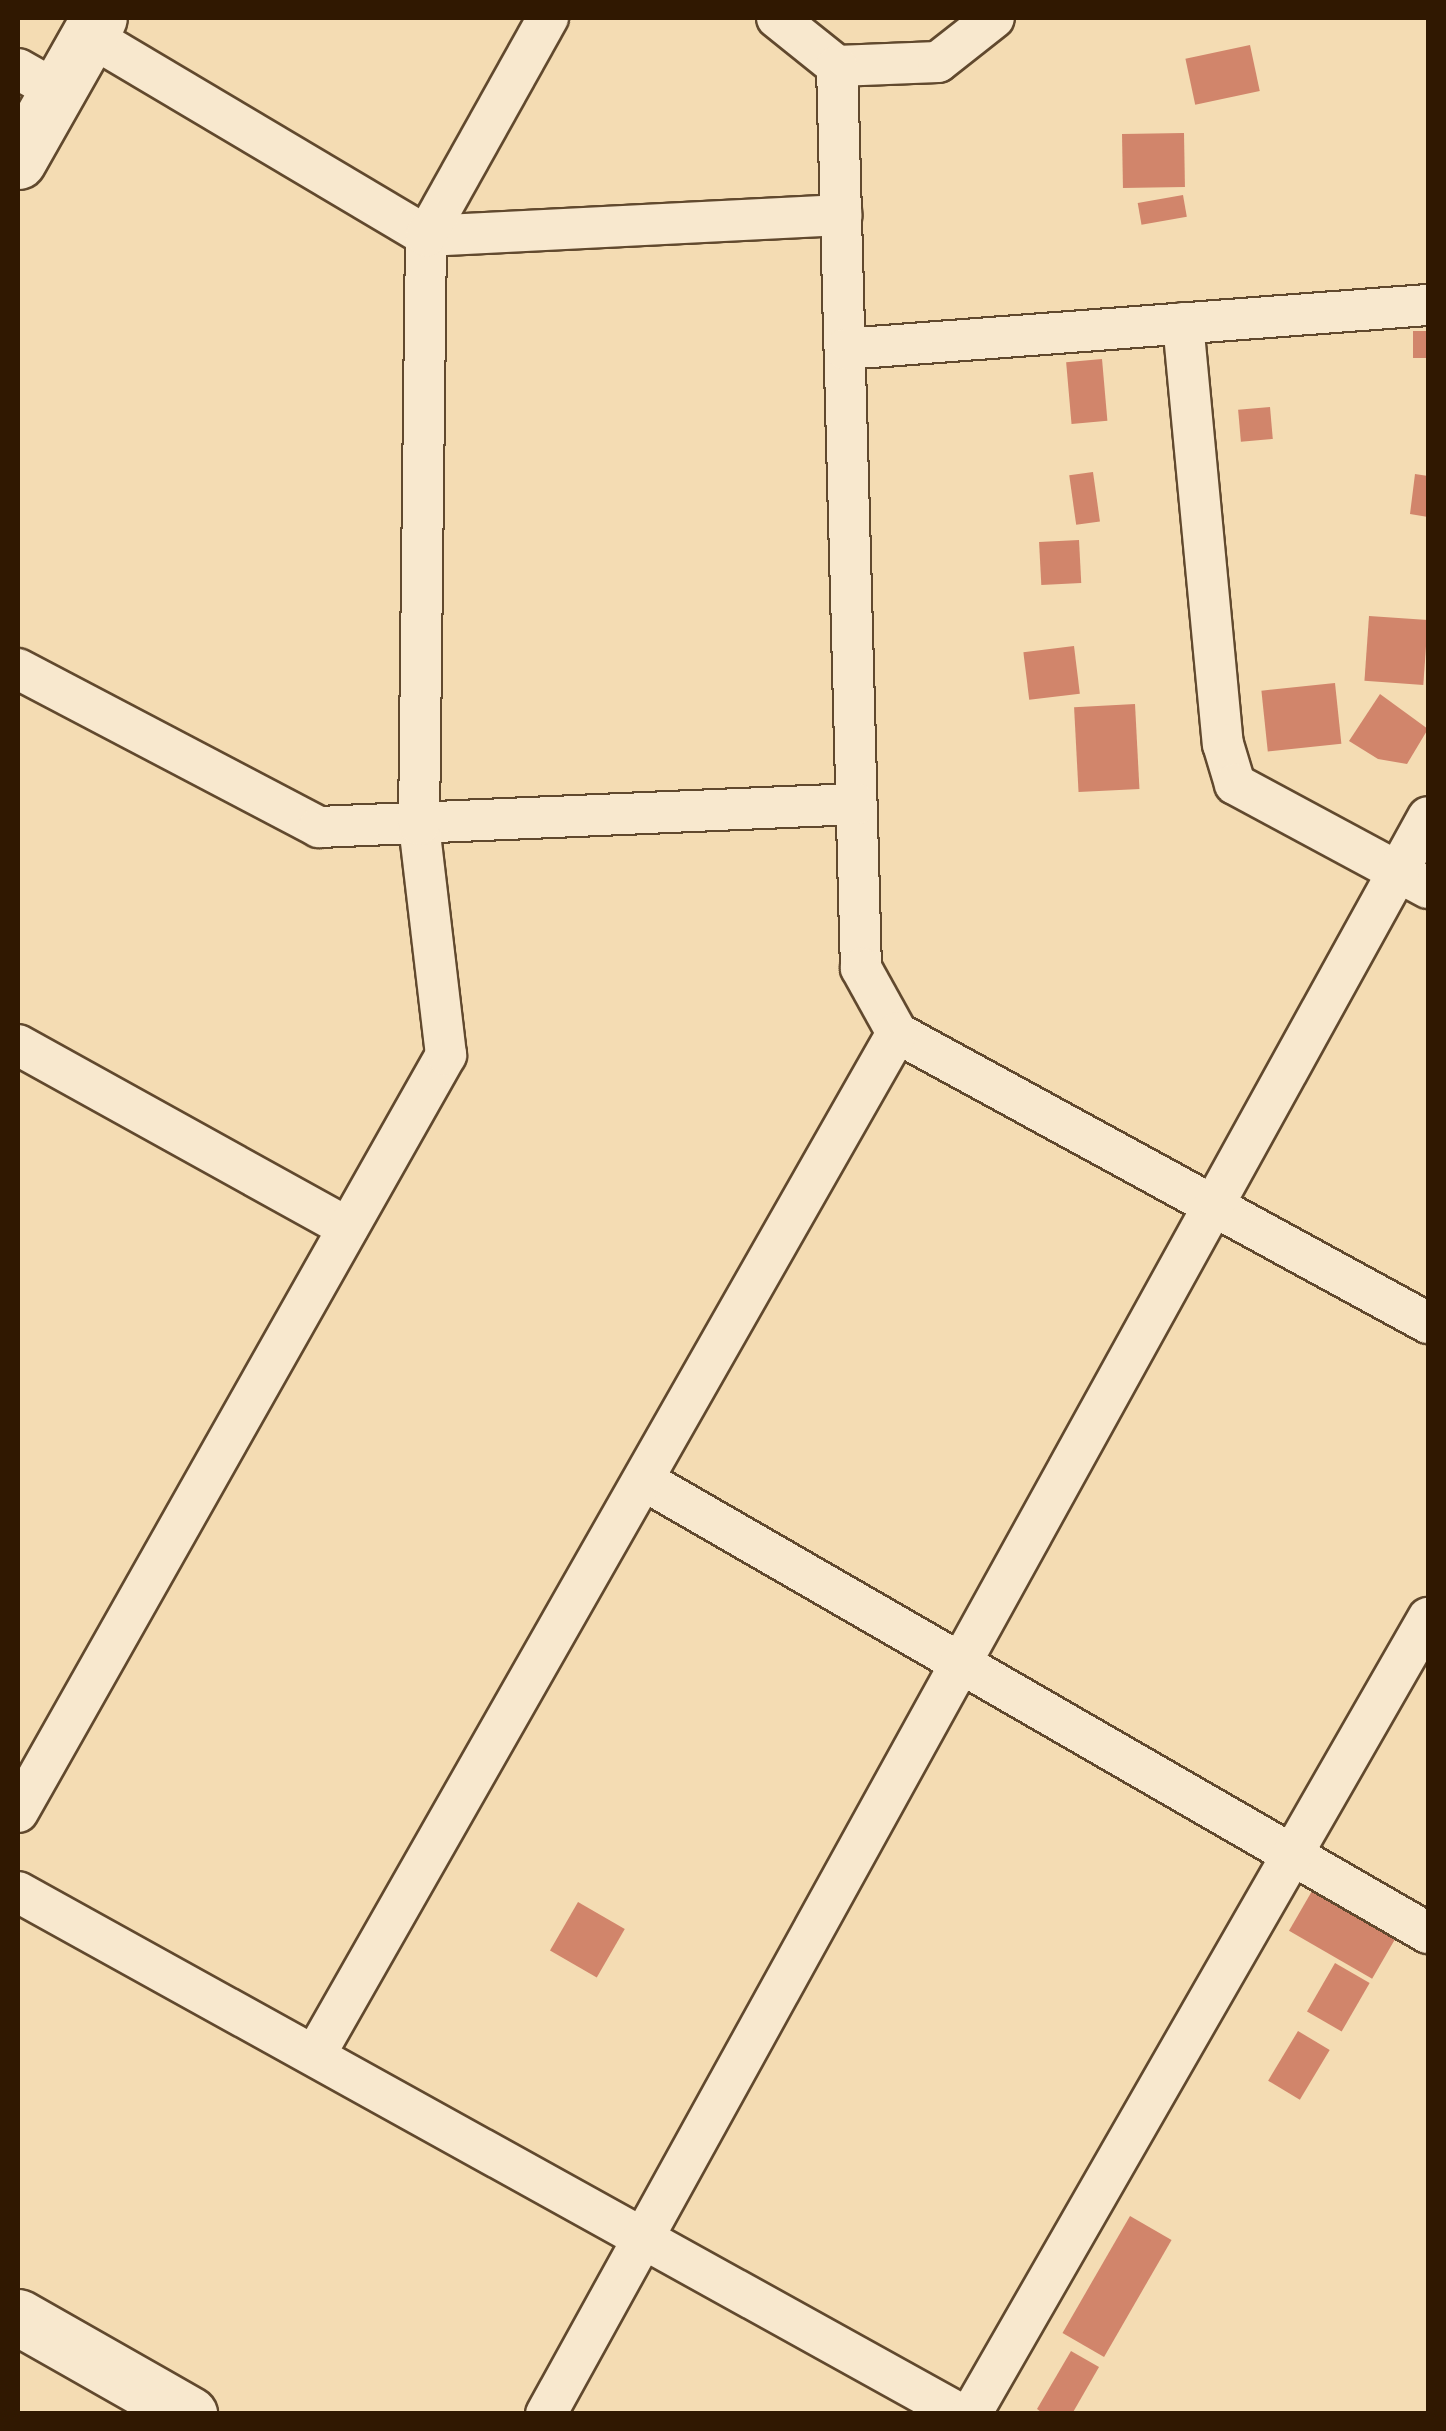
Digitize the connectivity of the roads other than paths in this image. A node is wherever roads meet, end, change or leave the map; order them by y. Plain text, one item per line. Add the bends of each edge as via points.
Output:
1 (548, 18) edge
2 (777, 18) edge
3 (994, 18) edge
4 (94, 26) edge
5 (837, 66) junction
6 (37, 80) edge
7 (18, 161) edge
8 (841, 215) junction
9 (426, 236) junction
10 (1428, 305) edge
11 (1183, 323) junction
12 (845, 349) junction
13 (18, 669) edge
14 (857, 804) junction
15 (1428, 817) edge
16 (419, 825) junction
17 (1413, 879) edge
18 (897, 1032) junction
19 (18, 1045) edge
20 (1214, 1205) junction
21 (348, 1228) junction
22 (1428, 1323) edge
23 (645, 1481) junction
24 (1428, 1618) edge
25 (960, 1663) junction
26 (18, 1812) edge
27 (1292, 1854) junction
28 (18, 1892) edge
29 (1428, 1932) edge
30 (315, 2055) junction
31 (643, 2238) junction
32 (18, 2317) edge
33 (124, 2398) edge
34 (189, 2414) edge
35 (546, 2414) edge
36 (960, 2414) edge
37 (971, 2414) edge

1 - 9 street
2 - 5 street
3 - 5 street via 938,62
4 - 6 main road
4 - 9 street
5 - 8 street
6 - 7 main road
8 - 9 street
8 - 12 street
9 - 16 street
10 - 11 street
11 - 12 street
11 - 17 street via 1223,744 1235,784
12 - 14 street
13 - 16 street via 252,798 319,827
14 - 16 street
14 - 18 street via 861,968
15 - 17 street
16 - 21 street via 446,1055
17 - 20 street
18 - 20 street
18 - 23 street
19 - 21 street
20 - 22 street
20 - 25 street
21 - 26 street
23 - 25 street
23 - 30 street
24 - 27 street
25 - 27 street
25 - 31 street
27 - 29 street
27 - 37 street
28 - 30 street
30 - 31 street
31 - 35 street
31 - 36 street
32 - 33 main road
33 - 34 main road

